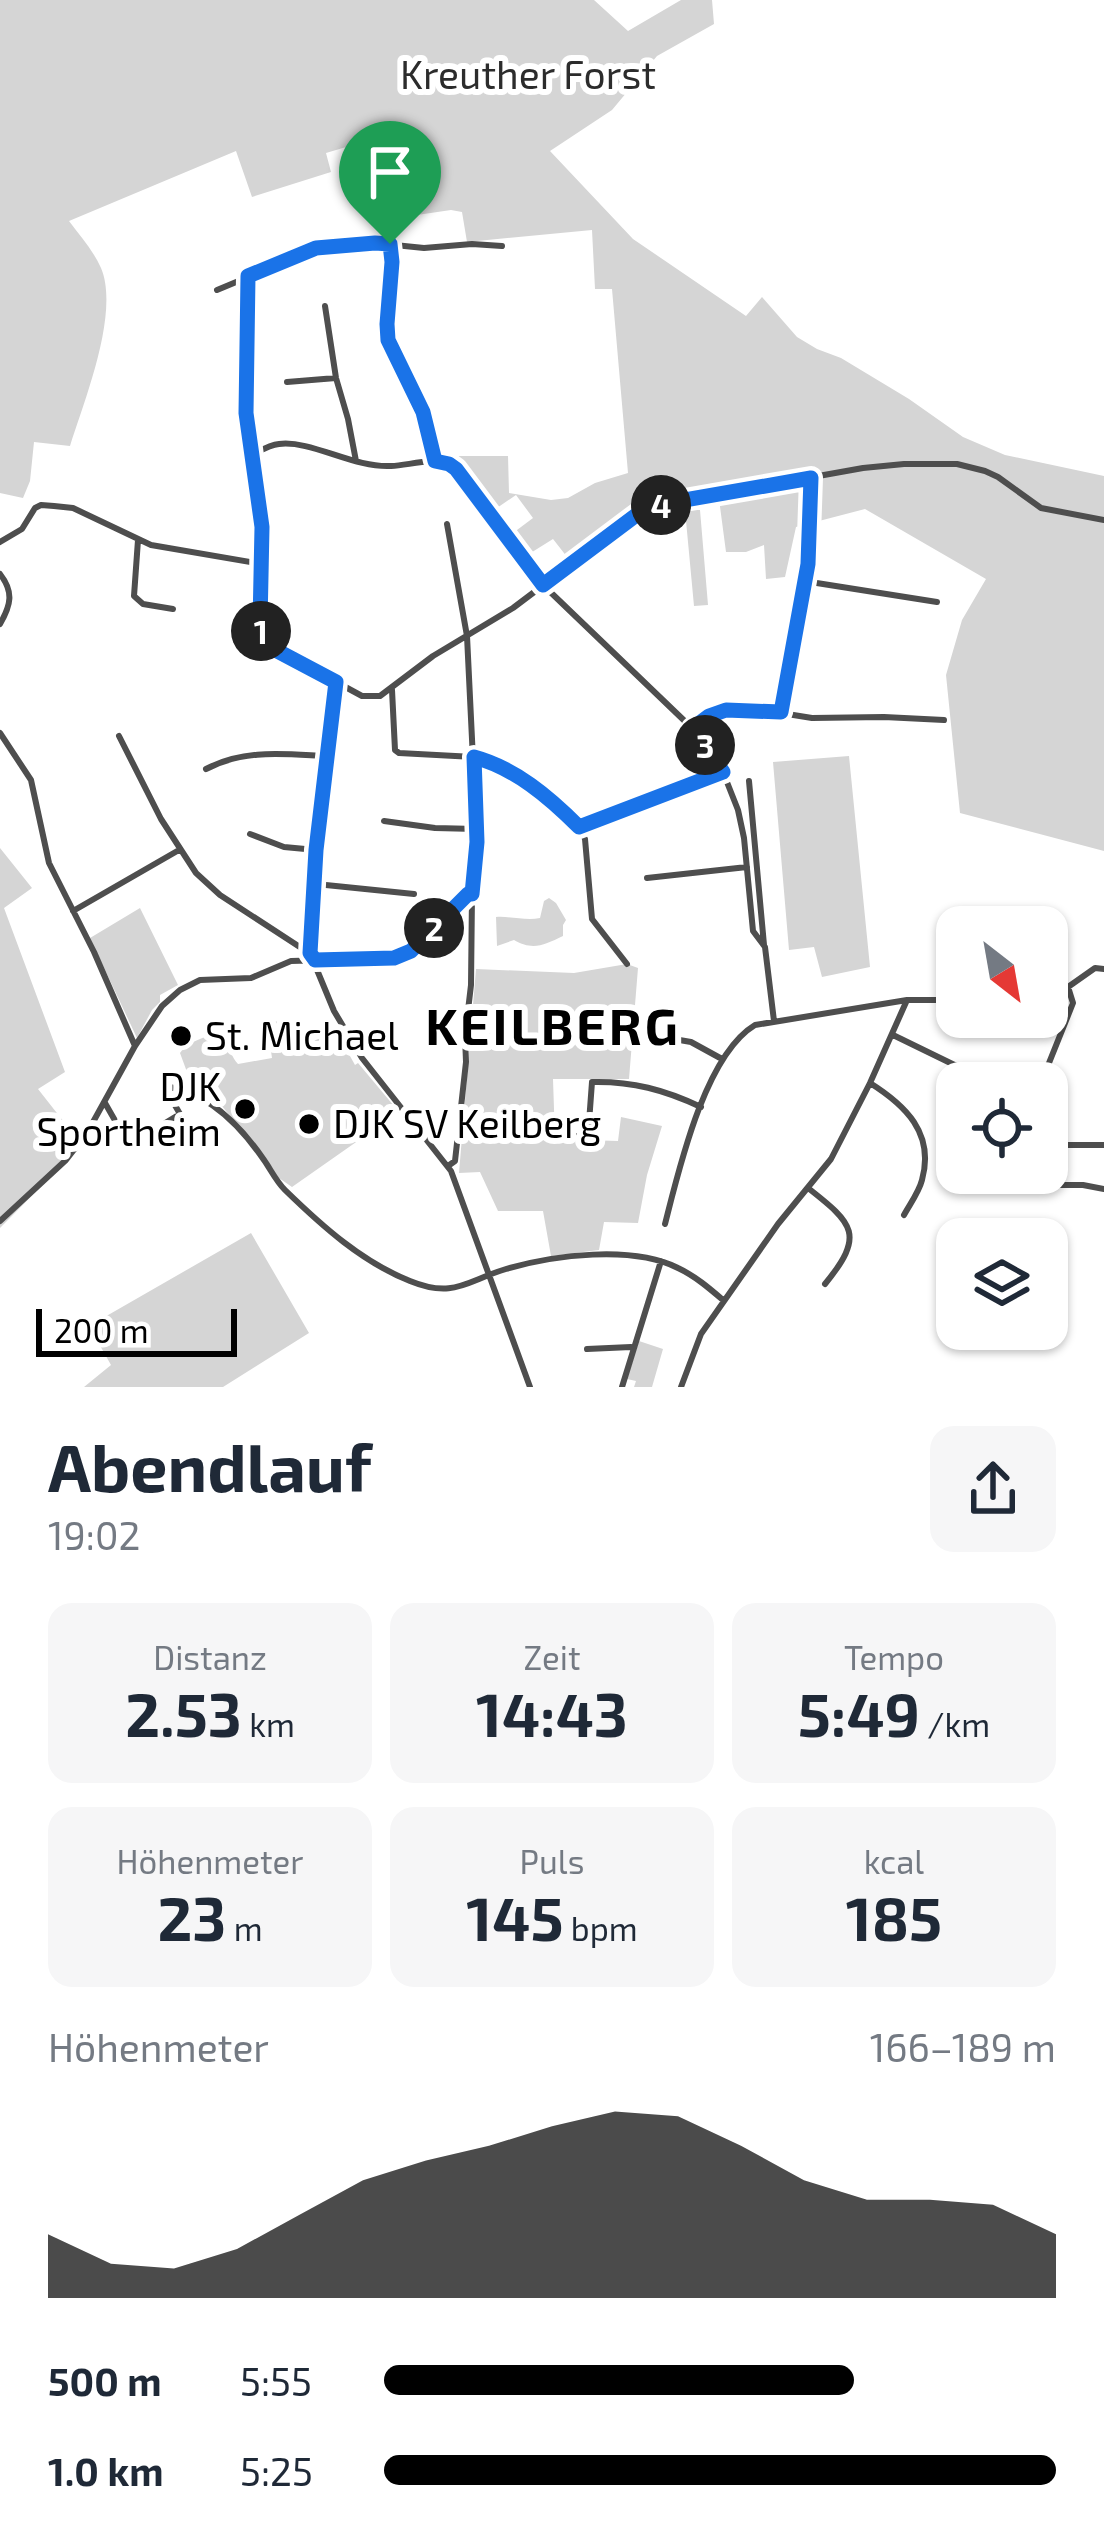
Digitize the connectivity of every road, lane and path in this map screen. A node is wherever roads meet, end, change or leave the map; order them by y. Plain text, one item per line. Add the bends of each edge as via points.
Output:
1 (373, 173) dead end
2 (390, 244) junction
3 (502, 246) dead end
4 (248, 276) junction
5 (217, 290) dead end
6 (325, 306) dead end
7 (336, 377) junction
8 (287, 382) dead end
9 (252, 455) junction
10 (435, 461) junction
11 (356, 462) junction
12 (811, 478) junction
13 (1104, 520) edge
14 (447, 524) dead end
15 (138, 539) junction
16 (0, 542) edge
17 (262, 565) junction
18 (0, 574) edge
19 (803, 580) junction
20 (543, 585) junction
21 (937, 602) dead end
22 (173, 609) dead end
23 (3, 613) edge
24 (0, 624) edge
25 (466, 636) junction
26 (336, 682) junction
27 (392, 690) junction
28 (781, 712) junction
29 (944, 720) dead end
30 (693, 728) junction
31 (0, 733) edge
32 (119, 736) dead end
33 (326, 756) junction
34 (474, 757) junction
35 (206, 770) dead end
36 (723, 772) junction
37 (749, 781) dead end
38 (384, 821) dead end
39 (579, 827) junction
40 (476, 829) junction
41 (250, 834) dead end
42 (180, 849) junction
43 (316, 850) junction
44 (747, 867) junction
45 (647, 878) dead end
46 (315, 884) junction
47 (414, 894) dead end
48 (472, 894) junction
49 (73, 911) junction
50 (765, 947) junction
51 (313, 957) junction
52 (626, 964) dead end
53 (1104, 969) edge
54 (1068, 987) joint
55 (908, 1000) junction
56 (936, 1000) edge
57 (1068, 1016) edge
58 (774, 1021) junction
59 (893, 1035) junction
60 (668, 1038) dead end
61 (135, 1046) junction
62 (722, 1059) junction
63 (948, 1062) edge
64 (870, 1083) junction
65 (105, 1103) junction
66 (701, 1107) junction
67 (565, 1136) dead end
68 (1068, 1145) edge
69 (1104, 1145) edge
70 (449, 1168) junction
71 (1068, 1185) edge
72 (808, 1188) junction
73 (1104, 1189) edge
74 (904, 1215) dead end
75 (0, 1221) edge
76 (665, 1224) dead end
77 (662, 1261) junction
78 (489, 1276) junction
79 (825, 1284) dead end
80 (723, 1300) junction
81 (633, 1347) junction
82 (587, 1349) dead end
83 (530, 1387) edge
84 (622, 1387) edge
85 (681, 1387) edge

1 - 2 street
2 - 3 street
2 - 4 street via 316,248
2 - 10 street via 388,340 423,412
4 - 5 street
4 - 9 street
6 - 7 street
7 - 8 street
7 - 11 street
9 - 11 street via 292,445
9 - 17 street
10 - 11 street
10 - 20 street via 456,469
12 - 13 street via 957,464 998,477 1041,508
12 - 19 street
12 - 20 street via 639,513
14 - 25 street
15 - 16 street via 73,508 41,505
15 - 17 street
15 - 22 street via 134,596
17 - 26 street via 260,624 268,646
18 - 23 street via 11,597
19 - 21 street
19 - 28 street
20 - 25 street
20 - 30 street
23 - 24 street
25 - 27 street
25 - 34 street
26 - 27 street via 371,698
26 - 33 street
27 - 34 street via 394,750
28 - 29 street
28 - 30 street via 726,710
30 - 36 street
31 - 49 street via 32,780 49,862
32 - 42 street
33 - 35 street via 251,754
33 - 43 street
34 - 39 street via 535,788
34 - 40 street
36 - 39 street
36 - 44 street
37 - 50 street
38 - 40 street
39 - 52 street via 592,919
40 - 48 street
41 - 43 street
42 - 49 street
42 - 51 street via 220,895
43 - 46 street
44 - 45 street
44 - 50 street via 753,931
46 - 47 street
46 - 51 street
48 - 51 street via 403,955
48 - 70 street via 466,1062
49 - 61 street
50 - 58 street
51 - 61 street via 180,990
51 - 70 street via 362,1058
53 - 54 street
54 - 57 street
55 - 56 street
55 - 58 street
55 - 59 street
58 - 62 street via 740,1034
59 - 63 street
59 - 64 street
60 - 62 street
61 - 65 street
62 - 66 street
64 - 72 street
64 - 74 street via 901,1103 920,1133 922,1179
65 - 75 street via 66,1160
65 - 78 street via 134,1142 180,1114 164,1086 184,1088 221,1110 281,1186 378,1266 437,1290
66 - 67 street via 652,1087 592,1082 588,1136
66 - 76 street
68 - 69 street
70 - 78 street
71 - 73 street
72 - 79 street via 838,1211 850,1236
72 - 80 street
77 - 78 street via 602,1254
77 - 80 street
77 - 81 street
78 - 83 street
80 - 85 street
81 - 82 street
81 - 84 street

